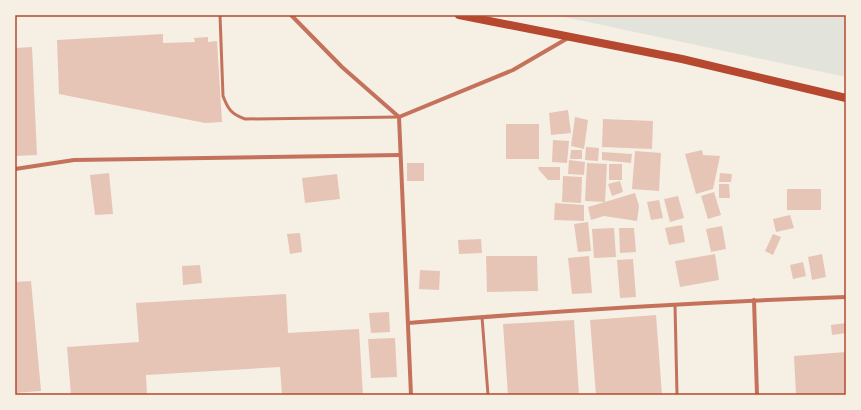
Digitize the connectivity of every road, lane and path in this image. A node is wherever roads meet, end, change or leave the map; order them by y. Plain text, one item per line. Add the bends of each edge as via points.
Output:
1 (220, 15) edge
2 (291, 15) edge
3 (459, 15) edge
4 (568, 38) junction
5 (846, 98) edge
6 (400, 117) junction
7 (400, 155) junction
8 (15, 169) edge
9 (846, 297) edge
10 (754, 300) junction
11 (675, 305) junction
12 (482, 317) junction
13 (408, 323) junction
14 (411, 395) edge
15 (488, 395) edge
16 (677, 395) edge
17 (757, 395) edge

1 - 6 lane via 223,96 227,107 235,116 245,119
2 - 6 street via 342,66
3 - 4 main road
4 - 5 main road via 682,59
4 - 6 street via 513,70
6 - 7 street
7 - 8 street via 74,160
7 - 13 street
9 - 10 street
10 - 11 street
10 - 17 street
11 - 12 street
11 - 16 lane
12 - 13 street
12 - 15 lane
13 - 14 street

